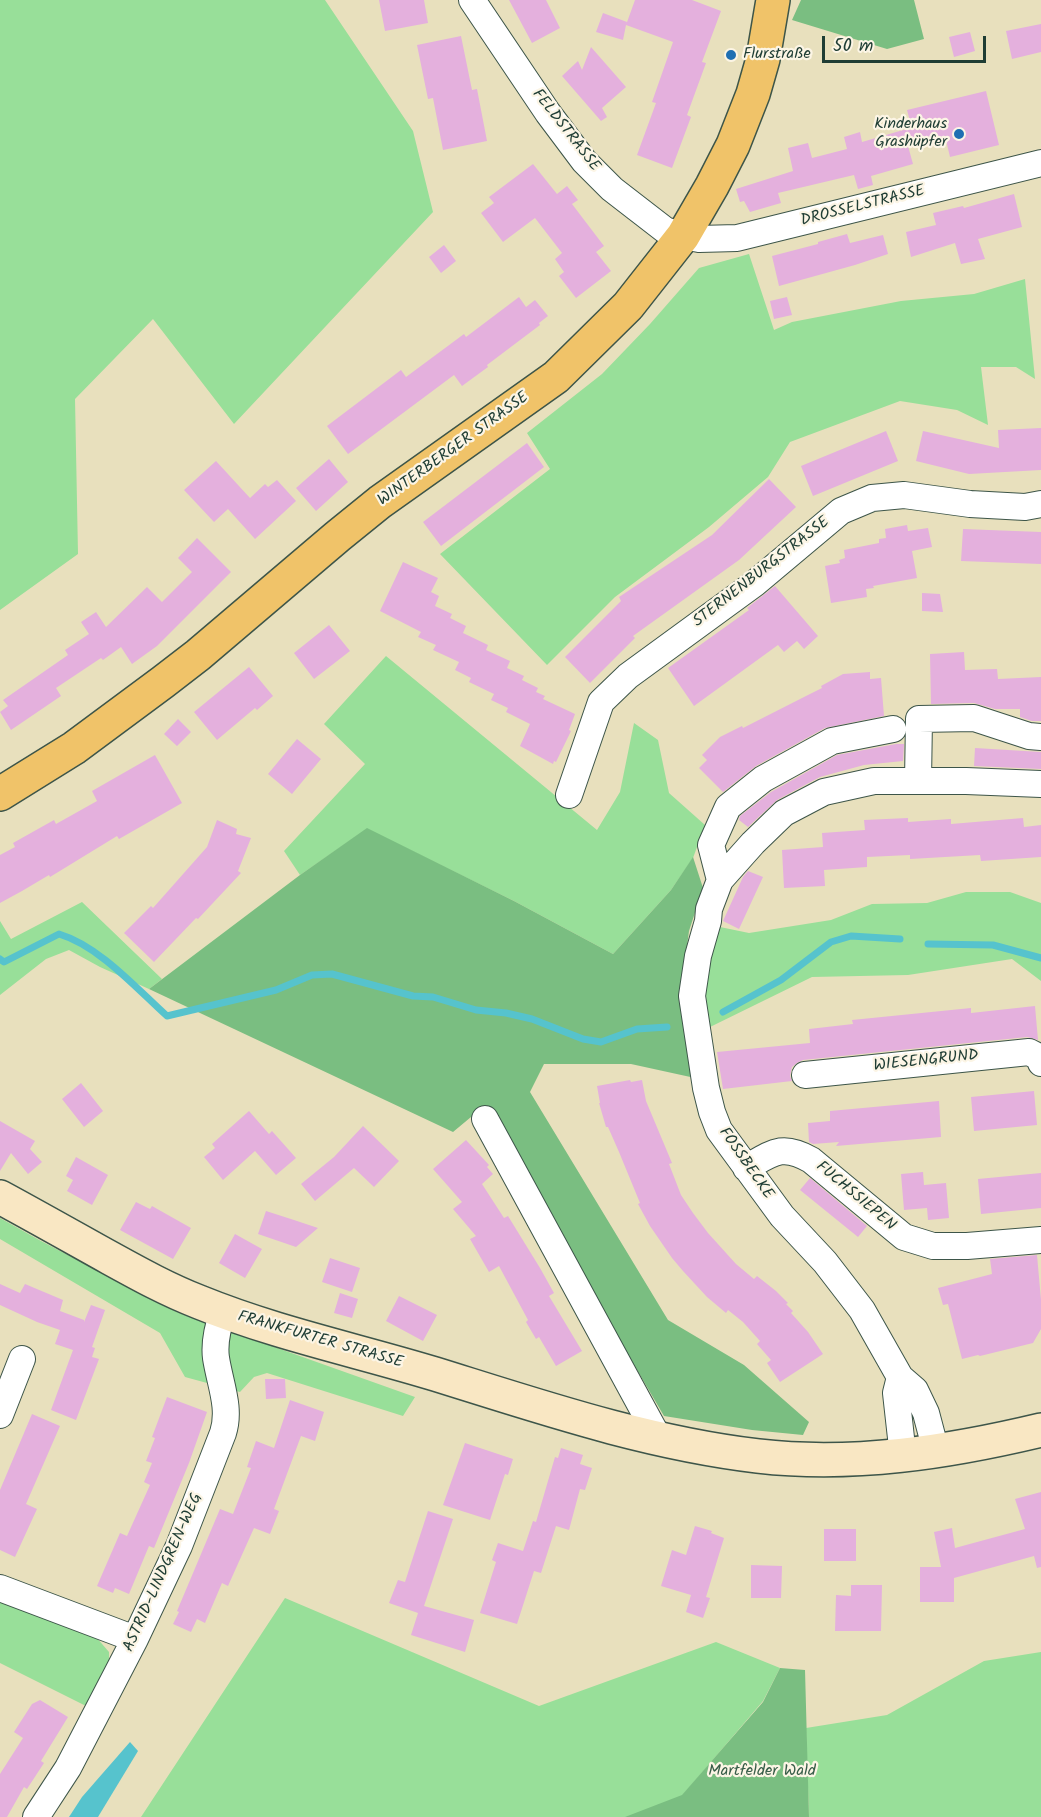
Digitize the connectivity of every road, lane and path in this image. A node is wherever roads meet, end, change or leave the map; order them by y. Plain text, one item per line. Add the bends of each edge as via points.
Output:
1 (472, 0) edge
2 (773, 0) edge
3 (1041, 163) edge
4 (682, 236) junction
5 (1041, 504) edge
6 (893, 729) dead end
7 (1041, 737) edge
8 (918, 781) junction
9 (1041, 784) edge
10 (0, 794) edge
11 (569, 795) dead end
12 (720, 880) junction
13 (1041, 1063) edge
14 (805, 1075) dead end
15 (485, 1119) dead end
16 (746, 1168) junction
17 (0, 1197) edge
18 (1041, 1240) edge
19 (223, 1312) junction
20 (22, 1359) dead end
21 (900, 1377) junction
22 (0, 1415) edge
23 (1041, 1430) edge
24 (659, 1439) junction
25 (936, 1451) junction
26 (903, 1456) junction
27 (0, 1588) edge
28 (135, 1639) junction
29 (36, 1817) edge

1 - 4 street, FELDSTRASSE via 584,161 650,220 665,231
2 - 4 main road, WINTERBERGER STRASSE via 762,59 743,122
3 - 4 street, DROSSELSTRASSE via 736,238
4 - 10 main road, WINTERBERGER STRASSE via 628,306 556,377 380,502 198,655 111,722
5 - 11 street, STERNENBURGSTRASSE via 969,504 904,495 872,498 841,511 754,584 628,676 601,702
6 - 12 street via 832,741 763,779 728,807 711,845
7 - 8 street via 974,718 918,719
8 - 9 street, FOSSBECKE
8 - 12 street, FOSSBECKE via 873,781 824,792 784,813
12 - 16 street, FOSSBECKE via 709,909 692,996 712,1112 719,1130
13 - 14 street, WIESENGRUND via 1039,1057 1029,1052
15 - 24 street
16 - 18 street, FUCHSSIEPEN via 777,1152 800,1153 904,1238 933,1246
16 - 21 street, FOSSBECKE via 862,1310
17 - 19 main road, FRANKFURTER STRASSE via 146,1277
19 - 24 main road, FRANKFURTER STRASSE via 570,1417
19 - 28 street, ASTRID-LINDGREN-WEG via 216,1355 226,1422 179,1546
20 - 22 street
21 - 25 street, FOSSBECKE via 915,1390
21 - 26 street via 896,1393
23 - 25 main road, FRANKFURTER STRASSE
24 - 26 main road, FRANKFURTER STRASSE via 761,1457
25 - 26 main road, FRANKFURTER STRASSE
27 - 28 street
28 - 29 street, ASTRID-LINDGREN-WEG via 69,1768

